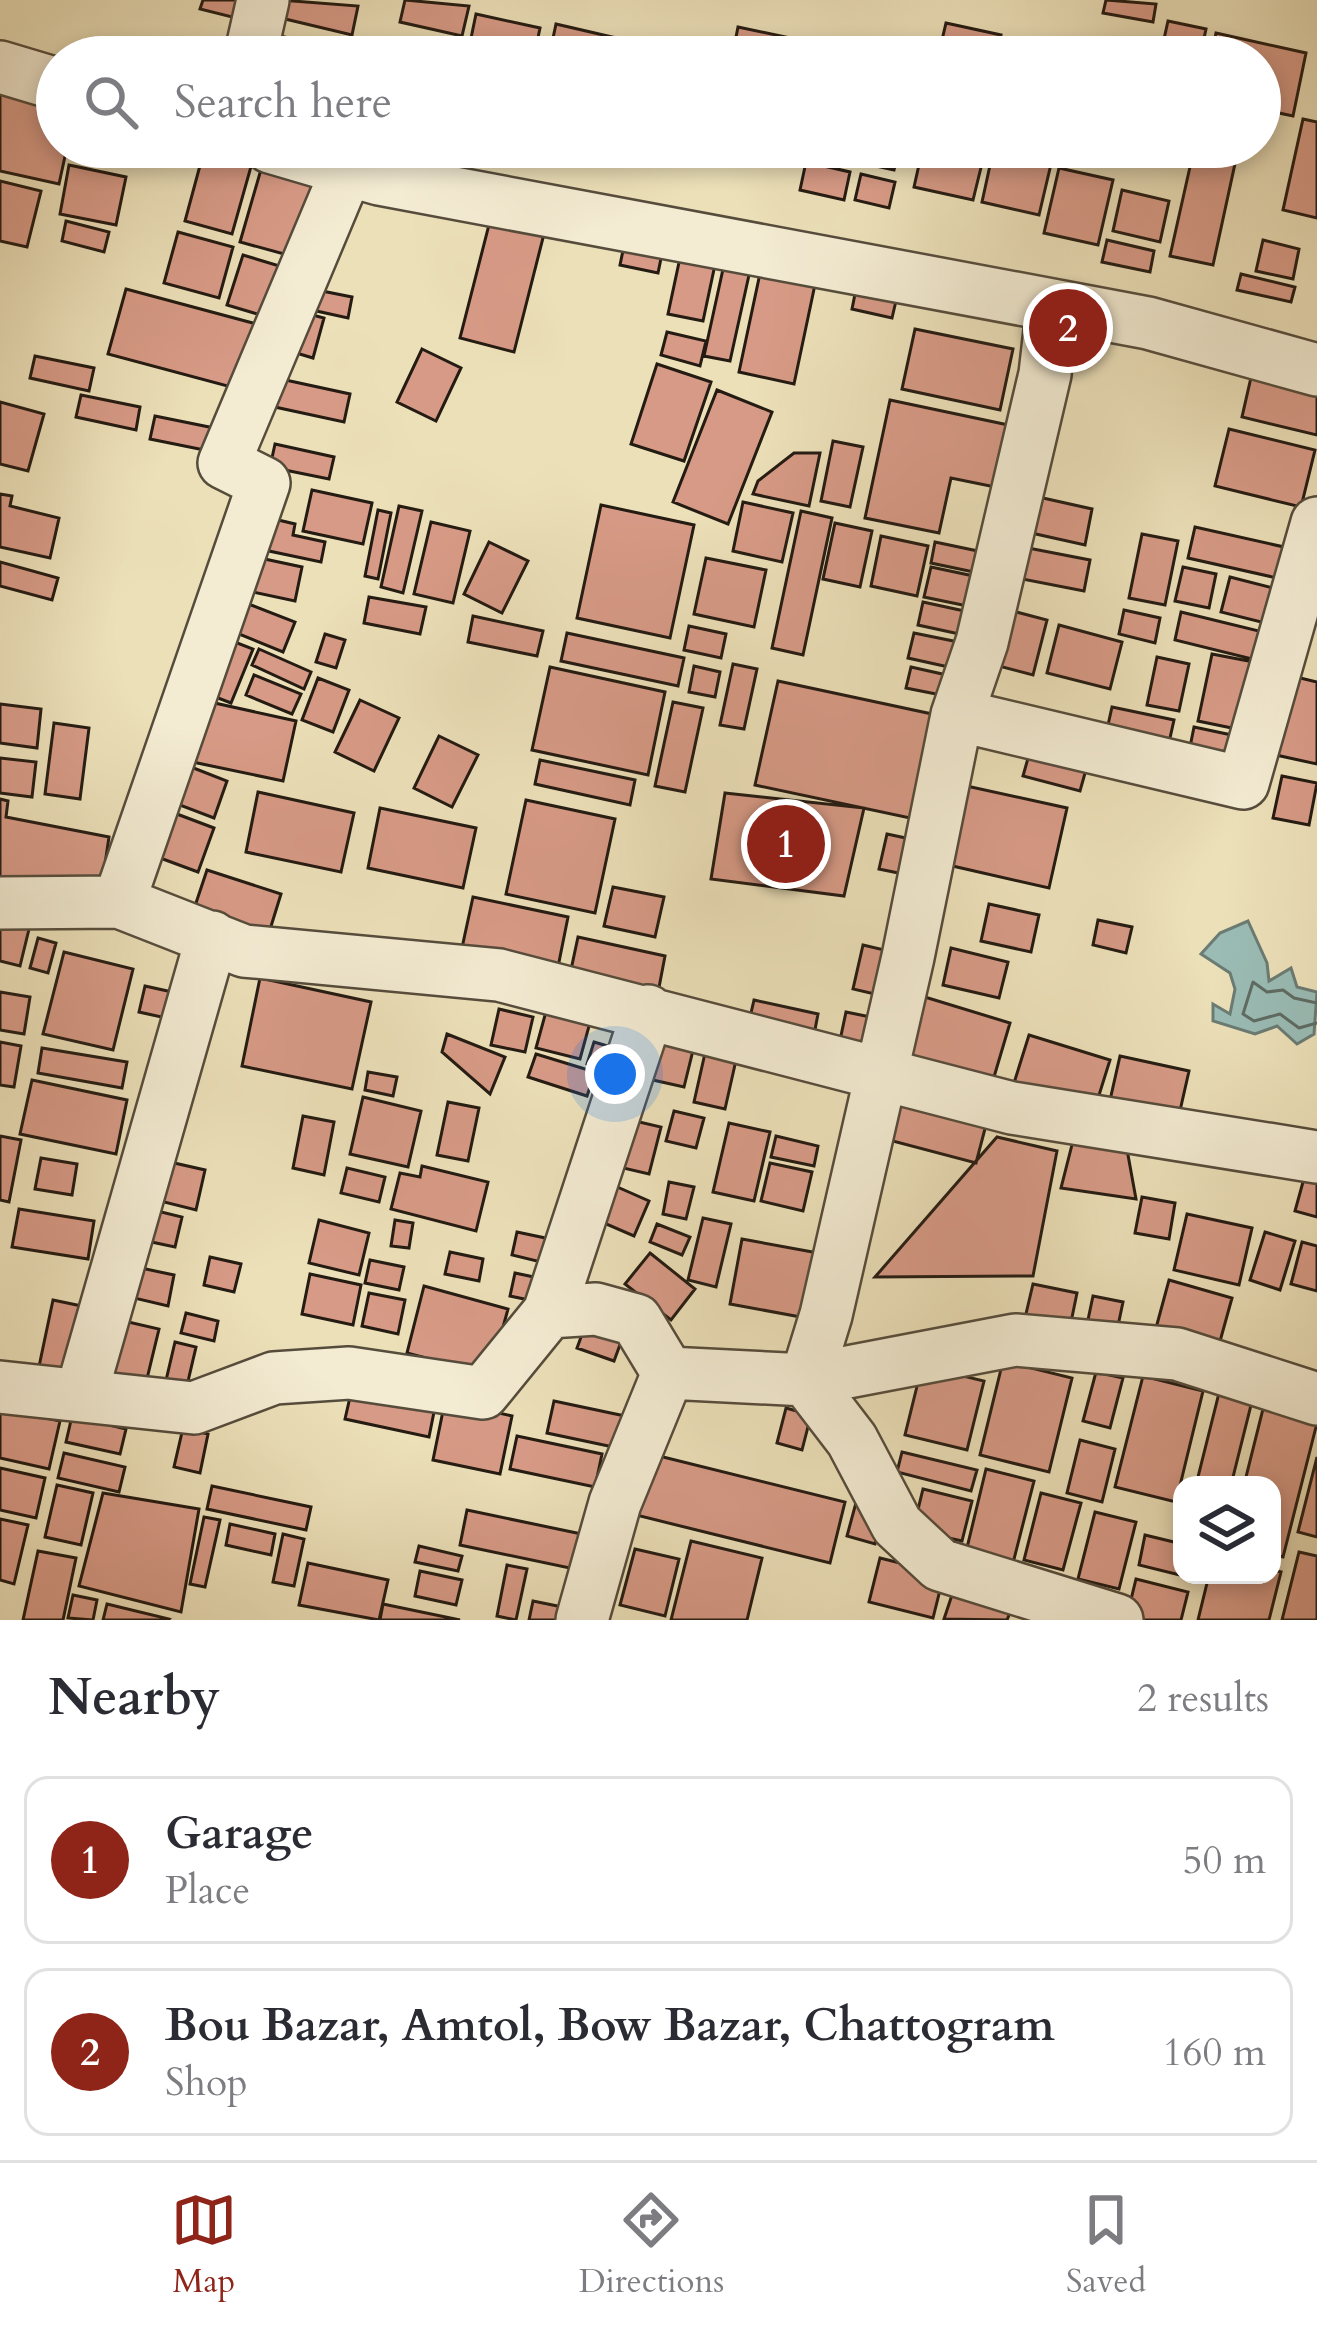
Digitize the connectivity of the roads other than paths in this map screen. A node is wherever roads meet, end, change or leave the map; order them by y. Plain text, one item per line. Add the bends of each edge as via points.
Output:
1 (263, 0) edge
2 (255, 36) edge
3 (0, 68) edge
4 (36, 78) edge
5 (340, 168) edge
6 (347, 170) junction
7 (1053, 305) junction
8 (1317, 370) edge
9 (1317, 523) edge
10 (957, 715) junction
11 (118, 902) junction
12 (0, 903) edge
13 (212, 938) junction
14 (649, 1010) junction
15 (879, 1070) junction
16 (1317, 1157) edge
17 (549, 1312) junction
18 (668, 1372) junction
19 (806, 1380) junction
20 (0, 1387) edge
21 (81, 1395) junction
22 (1317, 1399) edge
23 (582, 1620) edge
24 (1117, 1620) edge

1 - 2 street
3 - 4 street
5 - 6 street
6 - 7 street
6 - 11 street via 224,463 264,483
7 - 8 street
7 - 10 street via 1045,374
9 - 10 street via 1243,783
10 - 15 street
11 - 12 street
11 - 13 street
13 - 14 street via 244,951 499,975
13 - 21 street
14 - 15 street
14 - 17 street
15 - 16 street via 1012,1108
15 - 19 street
17 - 18 street via 596,1309 637,1320
17 - 21 street via 483,1393 349,1373 274,1378 194,1408
18 - 19 street
18 - 23 street via 615,1503
19 - 22 street via 1016,1340 1177,1354
19 - 24 street via 852,1440 898,1525 940,1565
20 - 21 street

